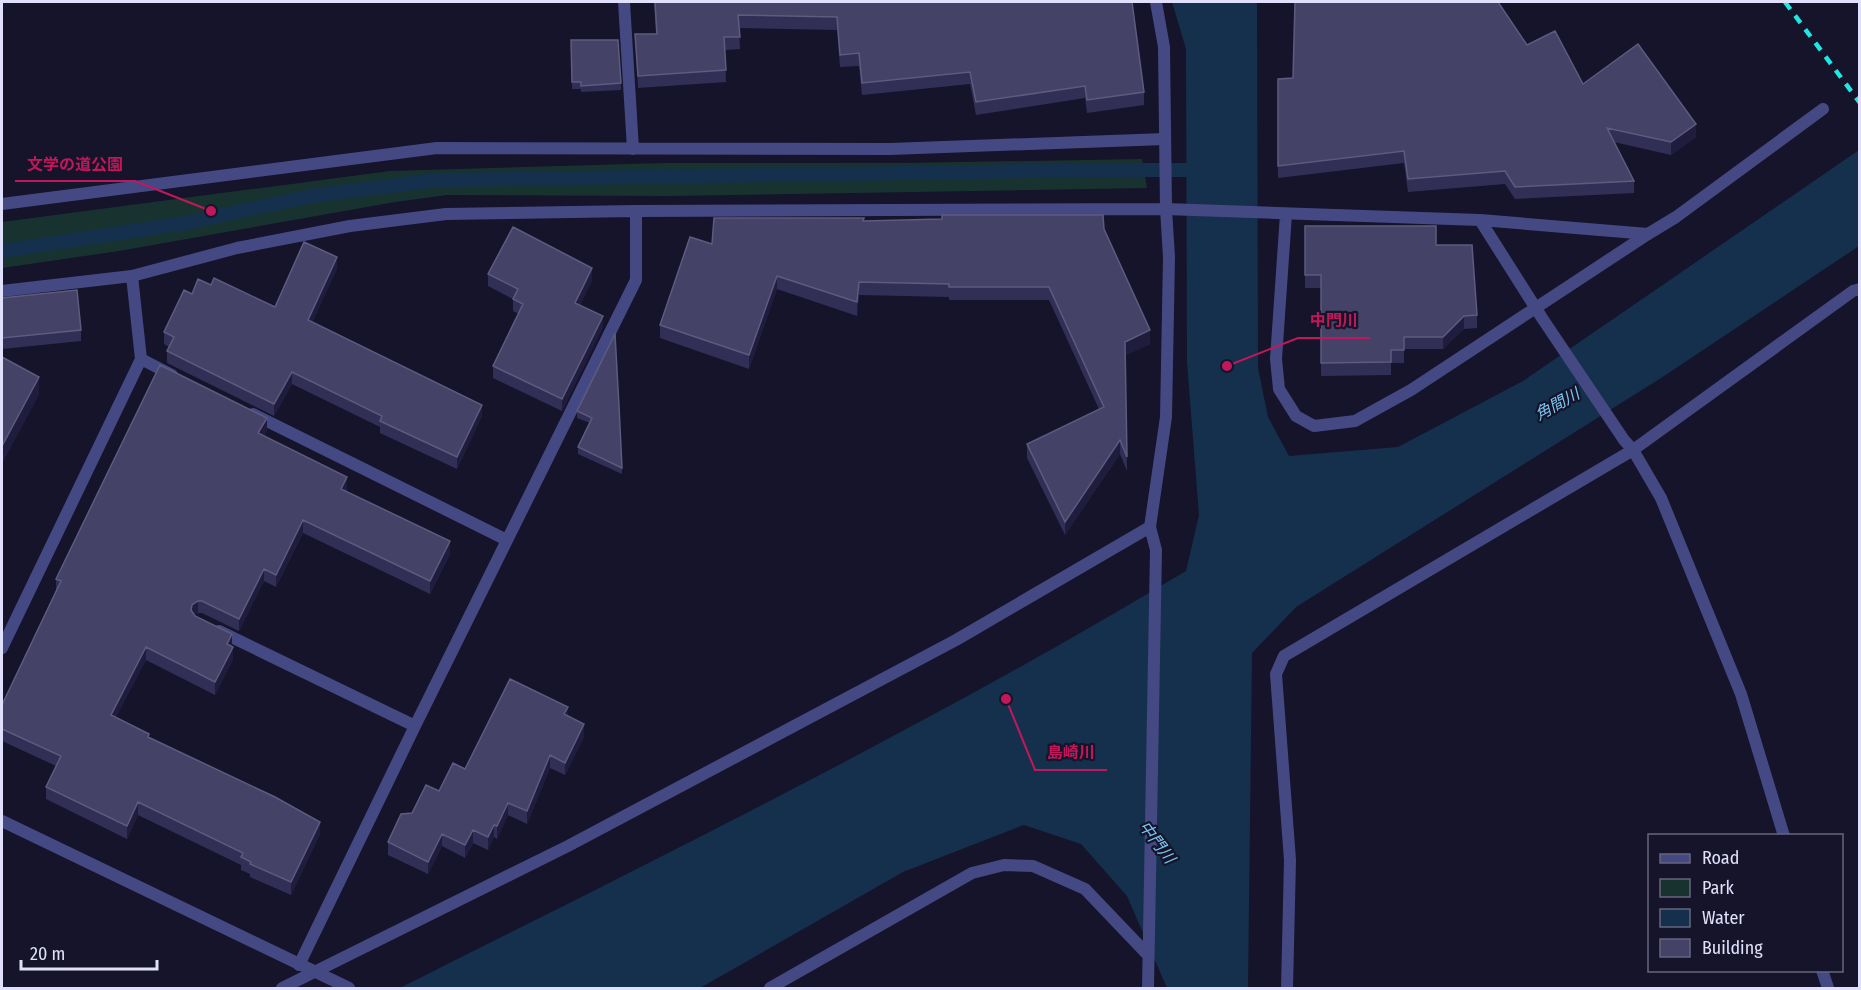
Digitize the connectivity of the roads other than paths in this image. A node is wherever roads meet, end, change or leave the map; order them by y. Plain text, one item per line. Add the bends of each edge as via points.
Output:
1 (624, 2) edge
2 (1156, 2) edge
3 (1823, 109) dead end
4 (1165, 139) junction
5 (633, 149) junction
6 (2, 204) edge
7 (1166, 209) junction
8 (636, 211) junction
9 (1286, 214) junction
10 (1480, 220) junction
11 (1648, 234) junction
12 (132, 276) junction
13 (1860, 289) edge
14 (2, 291) edge
15 (1539, 313) junction
16 (141, 359) junction
17 (183, 380) edge
18 (245, 411) edge
19 (1633, 450) junction
20 (1150, 527) junction
21 (507, 540) junction
22 (210, 626) edge
23 (2, 648) edge
24 (415, 726) junction
25 (2, 821) edge
26 (1783, 834) edge
27 (1148, 955) junction
28 (299, 965) junction
29 (317, 972) junction
30 (1823, 972) edge
31 (282, 988) edge
32 (349, 988) edge
33 (770, 988) edge
34 (1148, 988) edge
35 (1287, 988) edge
36 (1828, 988) edge

1 - 5 street
2 - 4 street via 1164,47
3 - 11 street
4 - 5 street via 890,150
4 - 7 street
5 - 6 street via 437,148
7 - 8 street
7 - 9 street
7 - 20 street via 1166,417
8 - 12 street via 446,214 350,226 237,248
8 - 21 street via 636,280
9 - 10 street
9 - 15 street via 1276,359 1279,389 1296,416 1314,426 1356,421
10 - 11 street
10 - 15 street
11 - 15 street
12 - 14 street
12 - 16 street
13 - 19 street
15 - 19 street
16 - 17 street
16 - 23 street
18 - 21 street
19 - 26 street via 1660,498 1741,694
19 - 35 street via 1284,656 1276,674 1290,860
20 - 27 street via 1156,550
20 - 29 street via 956,640 568,846
21 - 24 street
22 - 24 street
24 - 28 street
25 - 28 street
27 - 33 street via 1085,889 1033,866 1004,865 972,873
27 - 34 street
28 - 29 street
29 - 31 street
29 - 32 street
30 - 36 street

